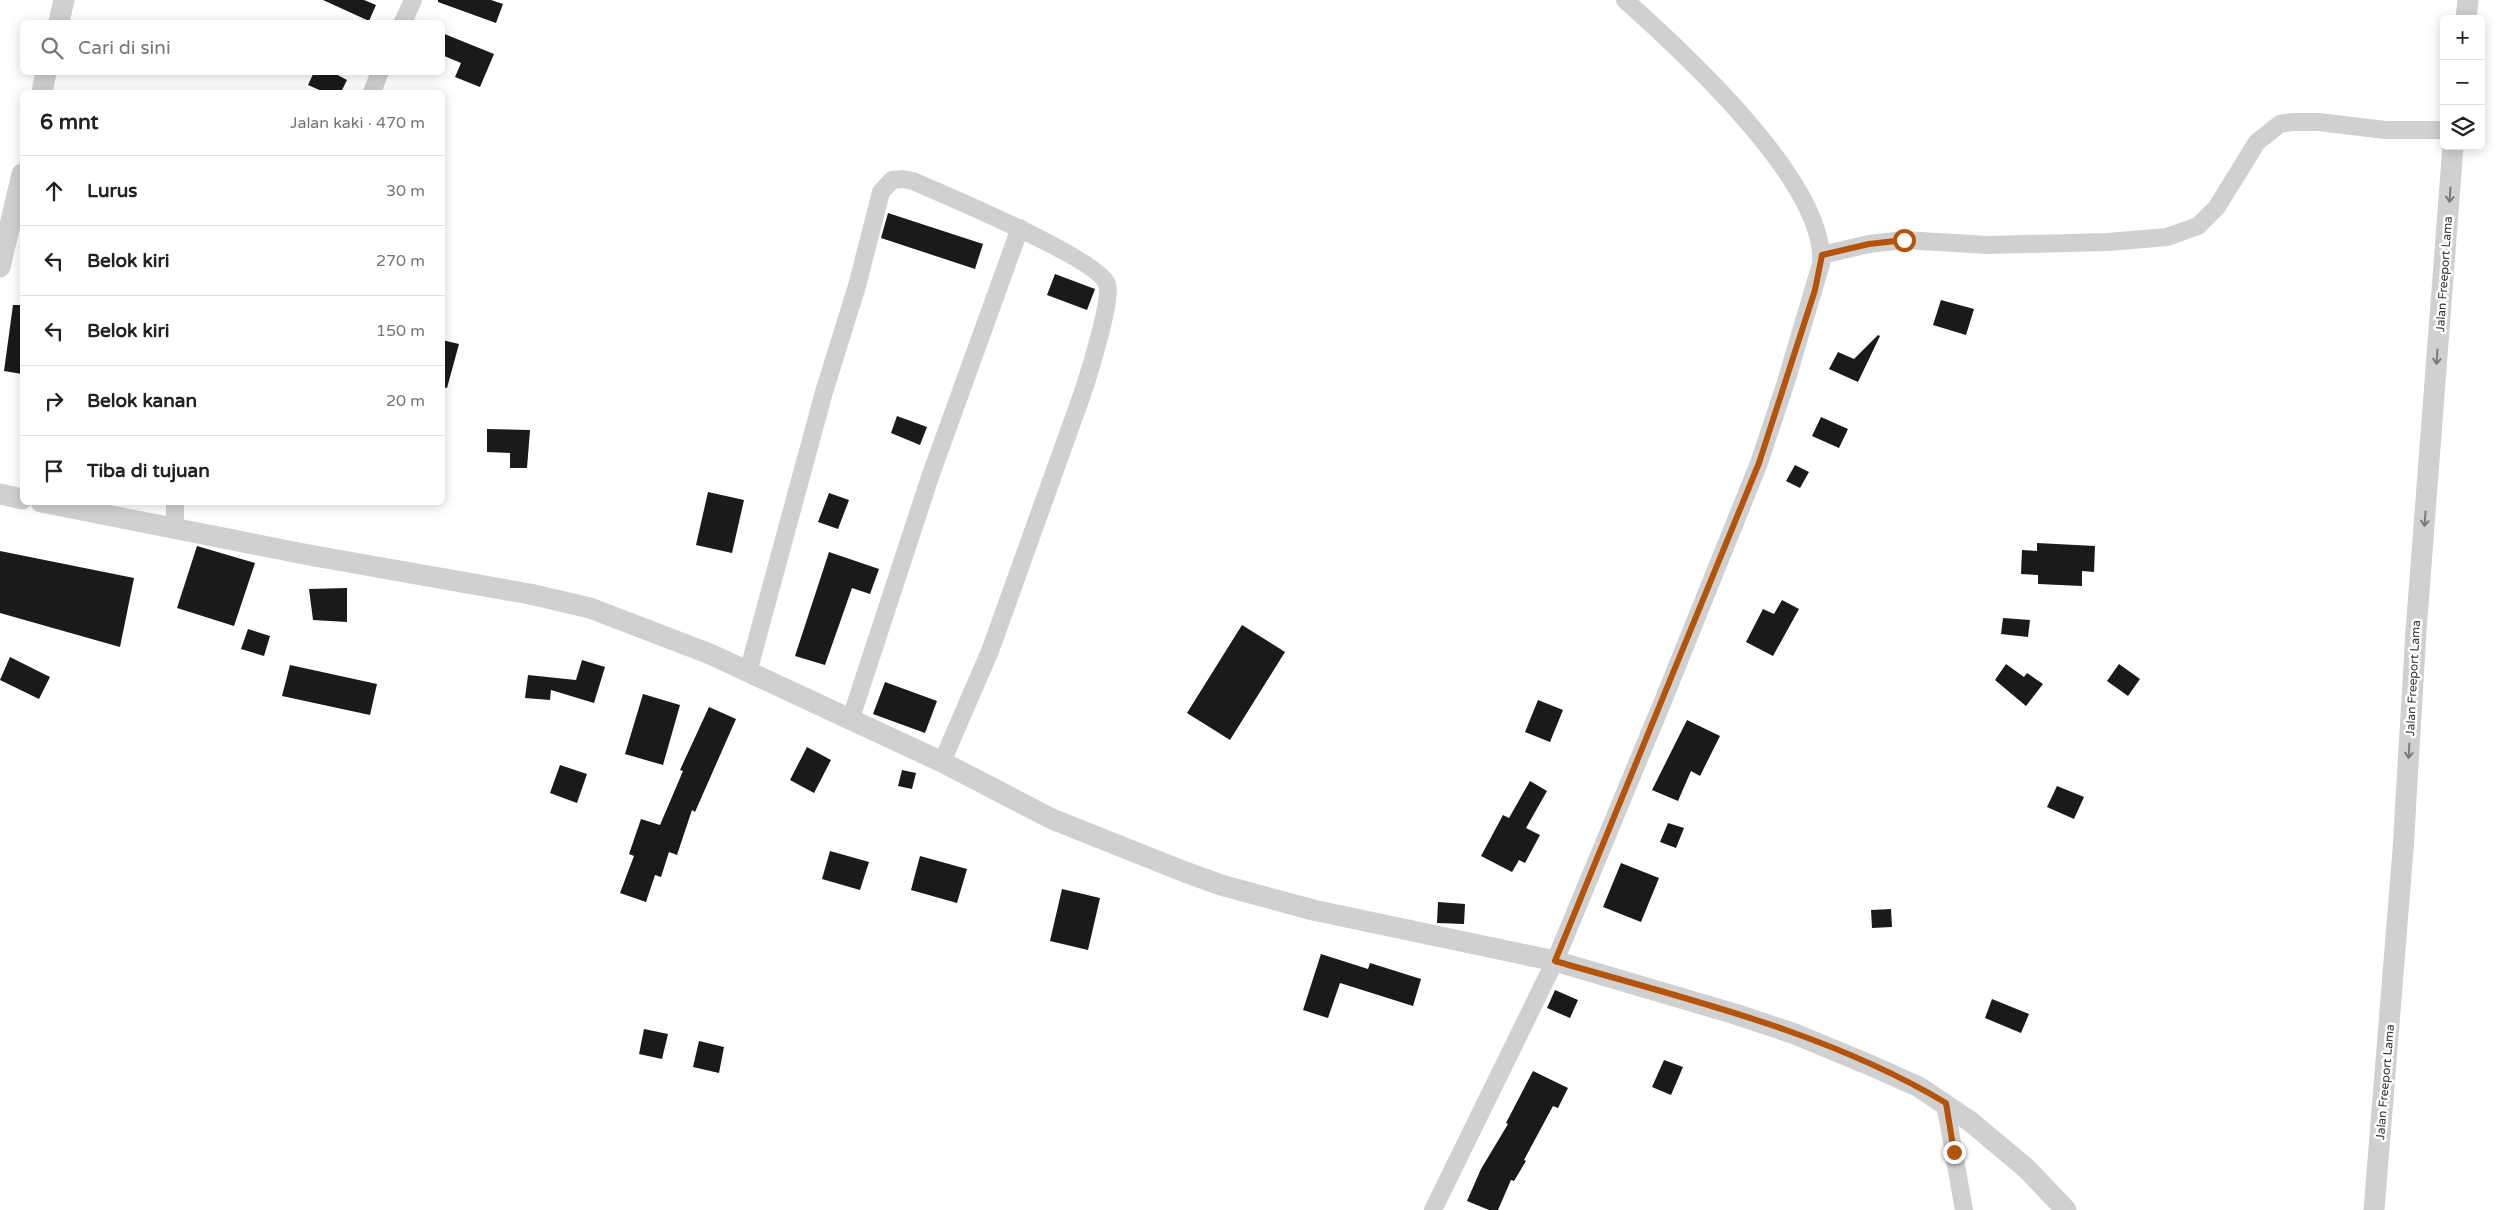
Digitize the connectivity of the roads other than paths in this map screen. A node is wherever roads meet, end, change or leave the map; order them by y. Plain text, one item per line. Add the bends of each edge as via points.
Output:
1 (64, 0) edge
2 (413, 0) edge
3 (1625, 0) edge
4 (2468, 0) edge
5 (2466, 15) edge
6 (59, 20) edge
7 (404, 20) edge
8 (45, 75) edge
9 (379, 75) edge
10 (42, 90) edge
11 (373, 90) edge
12 (2440, 130) edge
13 (2453, 150) edge
14 (20, 181) edge
15 (1020, 228) junction
16 (3, 240) edge
17 (1822, 255) junction
18 (0, 268) edge
19 (0, 494) edge
20 (20, 499) edge
21 (56, 505) edge
22 (175, 505) edge
23 (175, 529) junction
24 (748, 672) junction
25 (850, 721) junction
26 (942, 762) junction
27 (1555, 961) junction
28 (1946, 1103) junction
29 (1433, 1210) edge
30 (1964, 1210) edge
31 (2066, 1210) edge
32 (2374, 1210) edge

1 - 6 street
2 - 7 street
3 - 17 street via 1714,83 1757,133 1804,201
4 - 5 street
8 - 10 street
9 - 11 street
12 - 17 street via 2385,130 2318,122 2280,124 2258,142 2217,208 2198,226 2167,237 1988,245 1904,240
13 -> 32 street, Jalan Freeport Lama
14 - 16 street
15 - 24 street via 913,181 892,180 886,184 824,392
15 - 25 street via 930,477
15 - 26 street via 1097,272 1107,284 1106,303 1092,366 1016,582 983,669
16 - 18 street
17 - 27 street via 1815,290 1759,463
19 - 20 street
21 - 23 street
22 - 23 street
23 - 24 street via 530,594 590,608 656,632
24 - 25 street
25 - 26 street
26 - 27 street via 1052,819 1132,853 1222,885 1313,910
27 - 28 street via 1794,1034 1895,1076
27 - 29 street
28 - 30 street
28 - 31 street via 2027,1169

